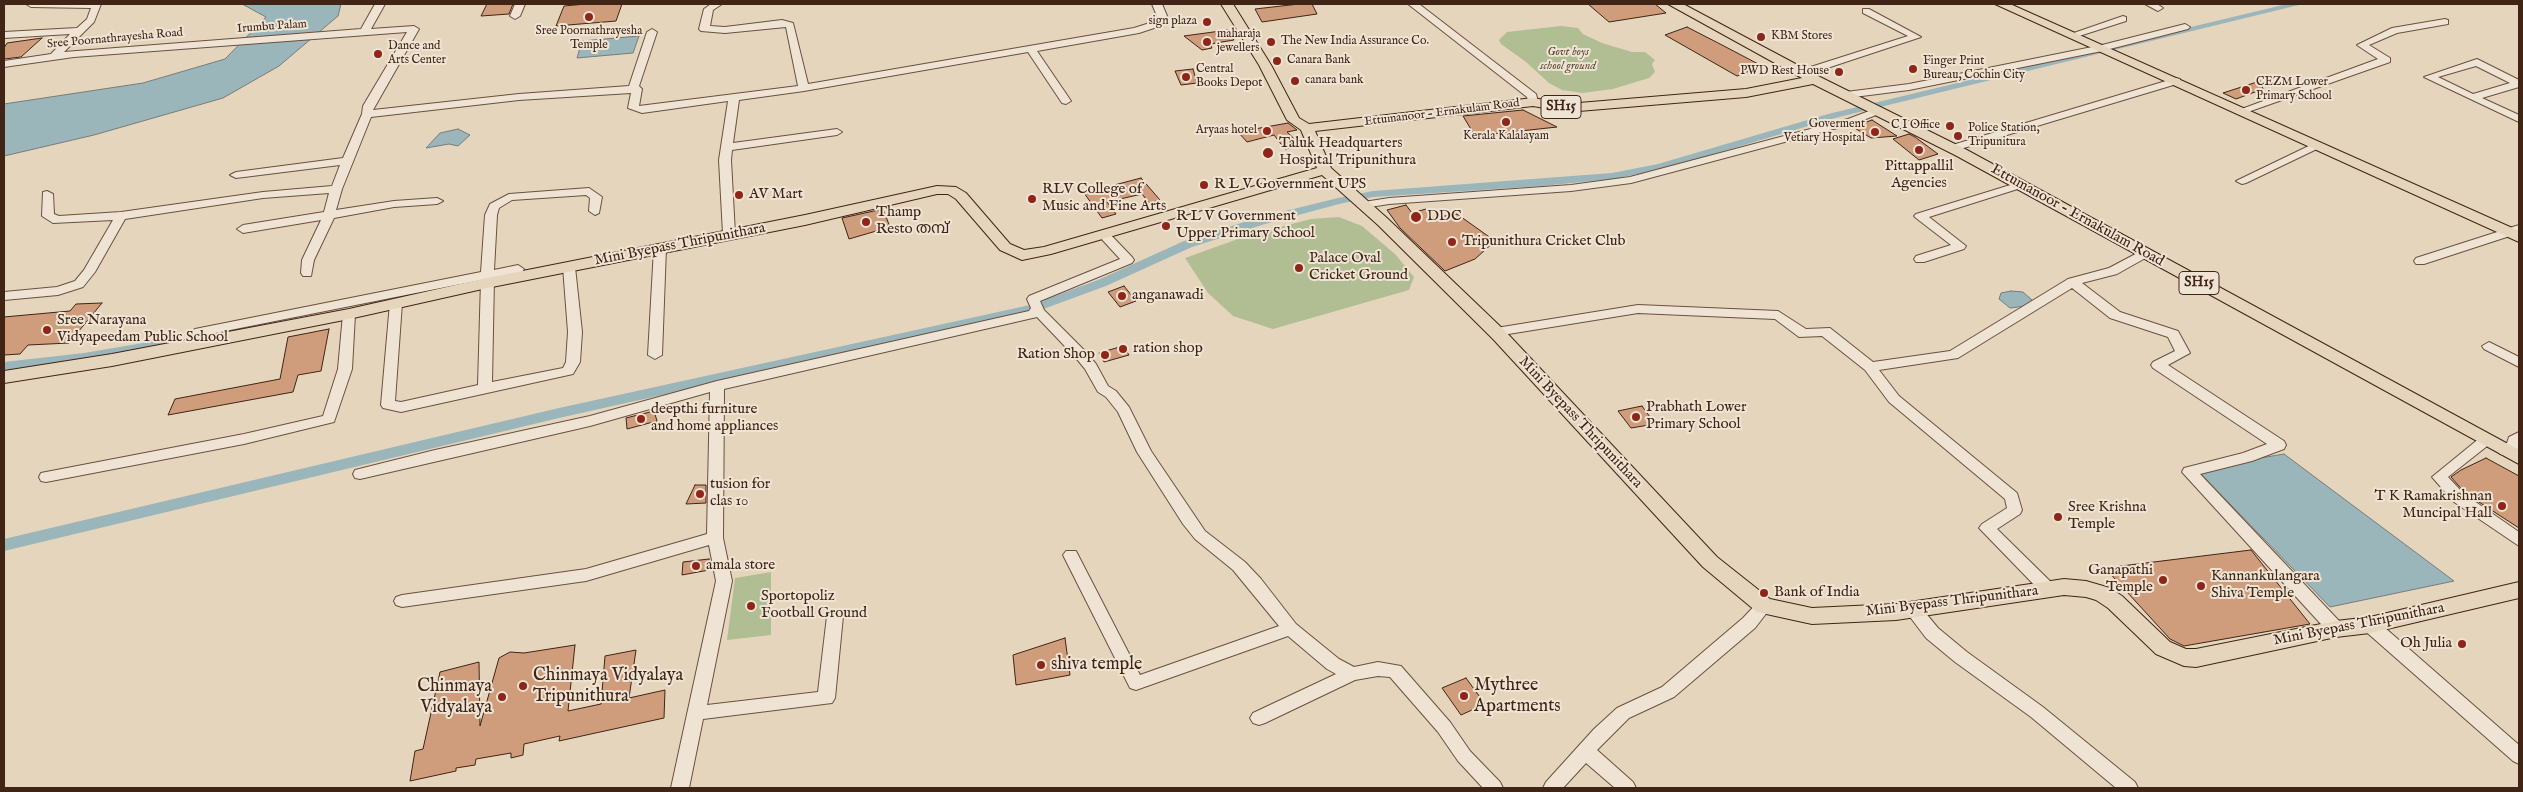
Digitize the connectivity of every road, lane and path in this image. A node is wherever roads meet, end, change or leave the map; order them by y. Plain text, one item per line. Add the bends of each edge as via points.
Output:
1 (31, 4) edge
2 (380, 4) edge
3 (520, 4) edge
4 (717, 4) edge
5 (1156, 4) edge
6 (1227, 4) edge
7 (1413, 4) edge
8 (1674, 4) edge
9 (2001, 4) edge
10 (1866, 11) dead end
11 (515, 16) dead end
12 (2123, 19) dead end
13 (2445, 22) dead end
14 (2185, 27) dead end
15 (79, 31) junction
16 (364, 32) junction
17 (652, 32) dead end
18 (4, 35) edge
19 (2073, 35) junction
20 (228, 42) joint
21 (2102, 48) junction
22 (1031, 49) junction
23 (54, 57) junction
24 (4, 64) edge
25 (1802, 73) junction
26 (1815, 80) junction
27 (2176, 81) junction
28 (2519, 84) edge
29 (804, 88) junction
30 (633, 90) junction
31 (2473, 97) junction
32 (1852, 98) junction
33 (734, 99) junction
34 (1066, 101) dead end
35 (1533, 102) junction
36 (1877, 111) junction
37 (2241, 111) junction
38 (367, 114) junction
39 (2519, 119) edge
40 (1307, 128) junction
41 (837, 132) dead end
42 (2317, 145) junction
43 (727, 147) junction
44 (1953, 148) junction
45 (348, 161) junction
46 (1325, 170) junction
47 (236, 175) dead end
48 (2242, 182) dead end
49 (2020, 185) junction
50 (336, 189) junction
51 (47, 194) dead end
52 (437, 201) dead end
53 (1364, 205) junction
54 (595, 211) dead end
55 (329, 215) junction
56 (121, 216) junction
57 (242, 229) dead end
58 (2516, 233) edge
59 (729, 234) junction
60 (1104, 234) junction
61 (660, 248) junction
62 (2145, 253) junction
63 (1920, 259) dead end
64 (2420, 260) dead end
65 (569, 267) junction
66 (518, 269) dead end
67 (307, 273) dead end
68 (488, 279) junction
69 (2072, 282) junction
70 (4, 296) edge
71 (388, 302) junction
72 (1037, 308) junction
73 (349, 314) junction
74 (195, 332) dead end
75 (1496, 332) junction
76 (2489, 346) dead end
77 (655, 355) dead end
78 (2519, 363) edge
79 (1870, 367) junction
80 (4, 378) edge
81 (717, 386) junction
82 (485, 388) junction
83 (2519, 437) edge
84 (2486, 440) junction
85 (2512, 454) edge
86 (360, 474) dead end
87 (46, 477) dead end
88 (715, 538) junction
89 (2519, 540) edge
90 (1072, 555) dead end
91 (2048, 589) junction
92 (2519, 590) edge
93 (402, 601) dead end
94 (1764, 606) junction
95 (1913, 609) junction
96 (835, 616) dead end
97 (2370, 625) junction
98 (1290, 629) junction
99 (2336, 629) junction
100 (1352, 674) junction
101 (696, 713) junction
102 (1259, 718) dead end
103 (1585, 751) junction
104 (2519, 756) edge
105 (680, 788) edge
106 (1494, 788) edge
107 (1552, 788) edge
108 (1627, 788) edge
109 (2129, 788) edge

1 - 15 street via 97,4 91,20
2 - 16 street
3 - 11 street
4 - 29 street via 709,9 704,29 790,25
5 - 22 street via 1162,16 1157,24 1136,31
6 - 40 main road via 1294,120
7 - 35 street via 1532,96
8 - 25 main road, Ettumanoor - Ernakulam Road / SH15
9 - 19 main road
10 - 25 street via 1916,37
12 - 19 street
13 - 37 street via 2394,30 2362,45 2386,60
14 - 21 street
15 - 18 street
15 - 23 street
16 - 20 street, Irumbu Palam
16 - 38 street via 414,29 368,106
17 - 30 street
19 - 21 main road
20 - 23 street, Sree Poornathrayesha Road
21 - 27 main road
21 - 32 street
22 - 29 street
22 - 34 street
23 - 24 street, Sree Poornathrayesha Road
25 - 26 main road, Ettumanoor - Ernakulam Road / SH15
26 - 32 main road, Ettumanoor - Ernakulam Road / SH15
26 - 35 main road, Ettumanoor - Ernakulam Road / SH15 via 1746,93 1568,108
27 - 37 main road
27 - 44 street
28 - 31 street
28 - 31 street via 2478,62 2429,77
29 - 33 street
30 - 33 street via 637,89 633,108 642,110
30 - 38 street via 519,97
31 - 39 street
32 - 36 main road, Ettumanoor - Ernakulam Road / SH15
33 - 43 street
35 - 40 main road, Ettumanoor - Ernakulam Road / SH15
36 - 44 main road, Ettumanoor - Ernakulam Road / SH15
36 - 53 street via 1852,121 1631,180
37 - 42 main road
38 - 45 street
40 - 46 main road, Mini Byepass Thripunithara
41 - 43 street
42 - 48 street
42 - 58 main road
43 - 59 street
44 - 49 main road, Ettumanoor - Ernakulam Road / SH15
45 - 47 street
45 - 50 street
46 - 53 main road, Mini Byepass Thripunithara
46 - 60 main road, Mini Byepass Thripunithara
49 - 62 main road, Ettumanoor - Ernakulam Road / SH15
49 - 63 street via 1920,216 1960,246
50 - 55 street
50 - 56 street via 263,195
51 - 56 street via 48,216 57,220
52 - 55 street via 394,204
53 - 75 main road, Mini Byepass Thripunithara
54 - 68 street via 596,197 589,191 509,197 494,206
55 - 57 street
55 - 67 street via 308,260
56 - 70 street via 80,284 58,291
58 - 64 street
59 - 60 main road, Mini Byepass Thripunithara via 944,189 961,196 1005,247 1017,254 1046,251
59 - 61 main road, Mini Byepass Thripunithara
60 - 72 street via 1128,260 1032,299
61 - 65 main road, Mini Byepass Thripunithara
61 - 77 street
62 - 69 street via 2113,271
62 - 84 main road, Ettumanoor - Ernakulam Road / SH15
65 - 68 main road, Mini Byepass Thripunithara
65 - 82 street via 575,332 573,362 568,371
66 - 68 street
68 - 71 main road, Mini Byepass Thripunithara
68 - 82 street
69 - 79 street via 1953,355
69 - 99 street via 2115,315 2173,334 2183,353 2158,365 2279,445 2189,472
71 - 73 main road, Mini Byepass Thripunithara
71 - 74 street
71 - 82 street via 388,405 400,407
72 - 81 street
72 - 98 street via 1081,354 1103,389 1124,410 1144,452 1188,520 1200,535 1255,583
73 - 80 main road, Mini Byepass Thripunithara
73 - 87 street via 345,369 329,419 244,439
75 - 79 street via 1638,308 1778,315 1804,334 1826,331
75 - 94 main road, Mini Byepass Thripunithara via 1710,562
76 - 78 street
79 - 91 street via 1894,399 2012,497 2015,510 1987,528
81 - 86 street via 590,420
81 - 88 street
83 - 85 street via 2514,440
84 - 85 main road, Ettumanoor - Ernakulam Road / SH15
84 - 89 street via 2439,477 2459,498
88 - 93 street via 586,575
88 - 101 street via 724,581
90 - 98 street via 1136,683
91 - 95 main road, Mini Byepass Thripunithara
91 - 99 main road, Mini Byepass Thripunithara via 2072,587 2103,594 2162,648 2184,657 2196,658
92 - 97 main road, Mini Byepass Thripunithara
94 - 95 main road, Mini Byepass Thripunithara via 1812,616
94 - 103 street via 1749,623 1668,692 1624,713
95 - 109 street via 1932,633 2037,712
96 - 101 street via 826,698
97 - 99 main road, Mini Byepass Thripunithara
97 - 104 street
98 - 100 street via 1333,664
100 - 102 street
100 - 106 street via 1395,671
101 - 105 street
103 - 107 street
103 - 108 street

